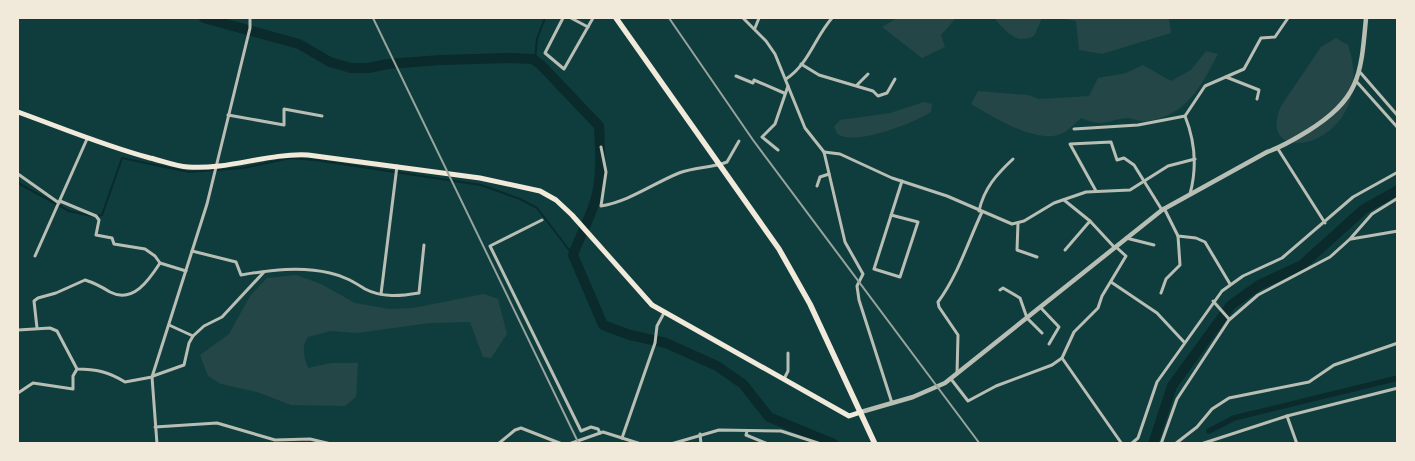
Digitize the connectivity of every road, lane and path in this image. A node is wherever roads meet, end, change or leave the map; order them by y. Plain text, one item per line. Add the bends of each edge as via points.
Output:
1 (250, 18) edge
2 (563, 18) edge
3 (571, 18) edge
4 (593, 18) edge
5 (616, 18) edge
6 (744, 18) edge
7 (759, 18) edge
8 (832, 18) edge
9 (1288, 18) edge
10 (1366, 18) edge
11 (588, 27) junction
12 (755, 28) junction
13 (801, 64) junction
14 (1359, 71) junction
15 (868, 74) dead end
16 (736, 76) dead end
17 (1225, 76) junction
18 (786, 79) junction
19 (895, 79) dead end
20 (1356, 81) junction
21 (788, 85) junction
22 (857, 86) junction
23 (784, 93) junction
24 (1257, 99) dead end
25 (18, 112) edge
26 (228, 115) junction
27 (322, 116) dead end
28 (1185, 116) junction
29 (1398, 116) edge
30 (1398, 128) edge
31 (1074, 129) dead end
32 (87, 139) junction
33 (739, 142) dead end
34 (601, 148) dead end
35 (1278, 149) junction
36 (778, 150) dead end
37 (824, 152) junction
38 (1013, 159) dead end
39 (1195, 159) junction
40 (720, 165) junction
41 (217, 166) junction
42 (397, 166) junction
43 (1398, 172) edge
44 (18, 174) edge
45 (829, 174) junction
46 (902, 181) junction
47 (1144, 182) junction
48 (817, 186) dead end
49 (1096, 191) junction
50 (1190, 194) junction
51 (1398, 198) edge
52 (1063, 200) junction
53 (60, 202) junction
54 (1163, 209) junction
55 (981, 211) junction
56 (891, 215) junction
57 (542, 220) dead end
58 (1090, 221) junction
59 (1018, 223) junction
60 (1325, 223) junction
61 (1398, 231) edge
62 (1178, 236) junction
63 (1126, 238) junction
64 (1350, 239) junction
65 (424, 245) dead end
66 (1154, 245) dead end
67 (1115, 248) junction
68 (1065, 250) dead end
69 (192, 251) junction
70 (35, 256) dead end
71 (1037, 257) dead end
72 (160, 263) junction
73 (186, 271) junction
74 (264, 272) junction
75 (1111, 282) junction
76 (1230, 284) junction
77 (1000, 290) dead end
78 (1161, 293) dead end
79 (380, 294) junction
80 (1213, 301) junction
81 (1041, 308) junction
82 (664, 312) junction
83 (1027, 318) junction
84 (1228, 318) junction
85 (169, 325) junction
86 (37, 328) junction
87 (18, 330) edge
88 (1042, 333) dead end
89 (193, 336) junction
90 (1184, 342) junction
91 (1398, 343) edge
92 (1049, 344) dead end
93 (788, 353) dead end
94 (1062, 358) junction
95 (77, 370) junction
96 (957, 375) junction
97 (152, 377) junction
98 (951, 379) junction
99 (784, 380) junction
100 (1398, 388) edge
101 (18, 393) edge
102 (892, 403) junction
103 (861, 412) junction
104 (1287, 416) junction
105 (155, 426) junction
106 (600, 432) junction
107 (746, 432) junction
108 (700, 434) junction
109 (622, 438) junction
110 (875, 443) edge
111 (157, 444) edge
112 (331, 444) edge
113 (498, 444) edge
114 (562, 444) edge
115 (568, 444) edge
116 (641, 444) edge
117 (671, 444) edge
118 (701, 444) edge
119 (768, 444) edge
120 (821, 444) edge
121 (1122, 444) edge
122 (1131, 444) edge
123 (1161, 444) edge
124 (1175, 444) edge
125 (1201, 444) edge
126 (1297, 444) edge

1 - 26 street
2 - 11 street via 545,54 564,69
3 - 11 street
4 - 11 street
5 - 40 highway
6 - 12 street
7 - 12 street
8 - 13 street
9 - 17 street via 1275,37 1262,38 1244,69
10 - 14 street
12 - 18 street via 775,54
13 - 18 street
13 - 22 street via 819,75
14 - 20 street
14 - 29 street
15 - 22 street
16 - 23 street
17 - 24 street via 1259,90
17 - 28 street via 1205,86
18 - 21 street
19 - 22 street via 883,96
20 - 30 street
20 - 35 street via 1337,111
21 - 23 street
21 - 37 street via 805,128
23 - 36 street via 774,124 762,137
25 - 32 main road
26 - 27 street via 284,125 284,110
26 - 41 street
28 - 31 street via 1138,125
28 - 39 street
32 - 41 main road via 186,167
32 - 53 street
33 - 40 street via 728,162
34 - 40 street via 606,172 601,206 620,203 681,172
35 - 50 street
35 - 60 street
37 - 45 street
37 - 46 street via 840,154
38 - 55 street via 993,179 981,201
39 - 47 street via 1175,162
39 - 50 street
40 - 103 highway via 796,277
41 - 42 main road via 285,154
41 - 69 street
42 - 79 street
42 - 82 main road via 540,191 572,215 643,296
43 - 60 street via 1353,197
44 - 53 street
45 - 48 street via 820,178
45 - 102 street via 845,242 863,274 857,286 859,300
46 - 55 street
46 - 56 street
47 - 49 street via 1130,190
47 - 49 street via 1129,160 1117,160 1111,142 1070,144
47 - 54 street
49 - 52 street
50 - 54 street
51 - 64 street via 1372,214
52 - 58 street
52 - 59 street
53 - 70 street
53 - 72 street via 96,216 99,220 96,235 112,238 114,244 145,249
54 - 62 street
54 - 63 street
55 - 59 street via 1005,223
55 - 96 street via 955,270 953,282 938,302 958,335
56 - 56 street via 874,269 900,277 918,222
57 - 106 street via 490,246 581,431 591,427
58 - 67 street
58 - 68 street
59 - 71 street via 1017,250
60 - 76 street via 1282,258
61 - 64 street
62 - 76 street via 1205,242
62 - 78 street via 1180,265 1166,279
63 - 66 street
63 - 67 street
64 - 84 street via 1321,263 1258,295
65 - 79 street via 419,294
67 - 75 street via 1126,256
67 - 81 street
69 - 73 street
69 - 74 street via 236,262 241,275
72 - 73 street
72 - 86 street via 140,289 130,294 111,292 85,280 38,298 34,302
73 - 85 street
74 - 79 street via 306,269 329,272
74 - 89 street via 222,317
75 - 90 street via 1166,320
75 - 94 street via 1093,315 1069,341
76 - 80 street
77 - 83 street via 1003,288 1020,298
80 - 84 street
80 - 90 street
81 - 83 street
81 - 92 street via 1059,327
82 - 99 main road
82 - 109 street
83 - 88 street
83 - 96 street
84 - 123 street via 1177,399
85 - 89 street
85 - 97 street
86 - 87 street
86 - 95 street via 57,331
89 - 97 street via 184,365
90 - 122 street via 1156,382 1138,438
91 - 124 street via 1334,365 1309,382 1229,398
93 - 99 street via 788,371
94 - 98 street via 968,401
94 - 121 street
95 - 97 street via 96,369 125,382
95 - 101 street via 73,376 73,388 32,383
96 - 98 street
97 - 105 street
98 - 102 street via 934,389
99 - 103 main road via 849,416
100 - 104 street
102 - 103 street
103 - 110 highway
104 - 125 street
104 - 126 street
105 - 111 street
105 - 112 street via 216,423 276,440 310,439
106 - 109 street
106 - 115 street
107 - 108 street via 719,430
107 - 119 street via 746,435
107 - 120 street via 781,431
108 - 117 street
108 - 118 street
109 - 116 street
113 - 114 street via 521,428

